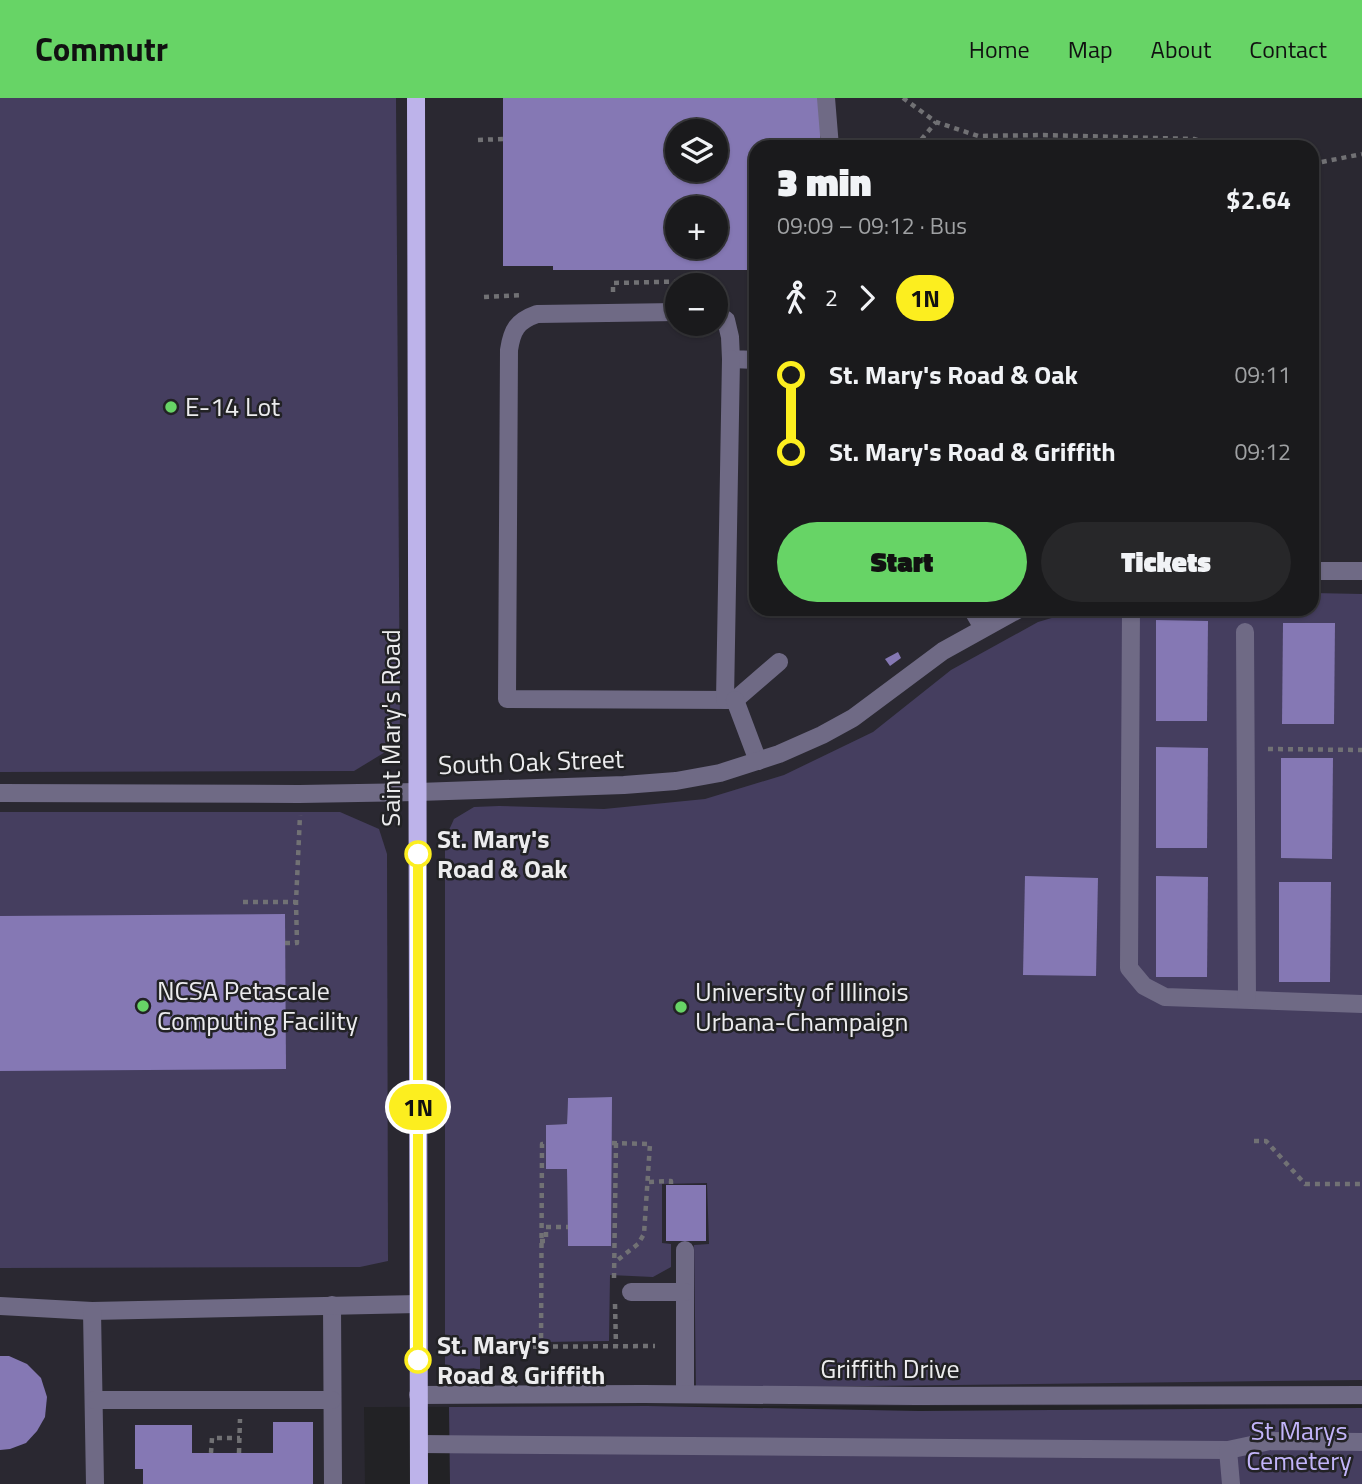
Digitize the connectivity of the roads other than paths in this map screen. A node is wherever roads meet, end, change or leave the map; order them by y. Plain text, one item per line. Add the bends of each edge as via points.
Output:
1 (416, 98) edge
2 (826, 98) edge
3 (829, 140) edge
4 (665, 312) edge
5 (728, 328) edge
6 (731, 359) junction
7 (749, 359) edge
8 (1319, 571) edge
9 (1362, 571) edge
10 (976, 616) edge
11 (1006, 616) edge
12 (1131, 616) edge
13 (983, 628) junction
14 (1245, 632) dead end
15 (779, 662) dead end
16 (730, 700) junction
17 (758, 761) junction
18 (418, 792) junction
19 (0, 793) edge
20 (1247, 999) junction
21 (1362, 1004) edge
22 (685, 1251) dead end
23 (623, 1292) road end
24 (685, 1292) junction
25 (418, 1304) junction
26 (332, 1305) junction
27 (0, 1306) edge
28 (93, 1311) junction
29 (685, 1394) junction
30 (418, 1395) junction
31 (1362, 1395) edge
32 (94, 1400) junction
33 (332, 1400) junction
34 (1362, 1442) edge
35 (419, 1444) junction
36 (1228, 1450) junction
37 (95, 1484) edge
38 (333, 1484) edge
39 (419, 1484) edge
40 (1231, 1484) edge

1 - 18 main road, Saint Mary's Road
2 - 3 street
4 - 16 street via 537,314 523,319 511,335 507,699
5 - 6 street
6 - 7 street
6 - 16 street
8 - 9 street
10 - 13 street
11 - 13 street, South Oak Street
12 - 20 street via 1129,968 1144,986 1165,997
13 - 17 street, South Oak Street via 943,651 853,718
14 - 20 street
15 - 16 street
16 - 17 street
17 - 18 street, South Oak Street via 676,781
18 - 19 street, South Oak Street
18 - 25 main road, Saint Mary's Road
20 - 21 street
22 - 24 street
23 - 24 street
24 - 29 street
25 - 26 street
25 - 30 main road, Saint Mary's Road
26 - 28 street
26 - 33 street
27 - 28 street
28 - 32 street
29 - 30 street, Griffith Drive
29 - 31 street, Griffith Drive
30 - 35 main road, Saint Mary's Road
32 - 33 street via 161,1408 240,1400 296,1407
32 - 37 street
33 - 38 street
34 - 36 street via 1269,1441
35 - 36 street
35 - 39 main road, Saint Mary's Road
36 - 40 street

